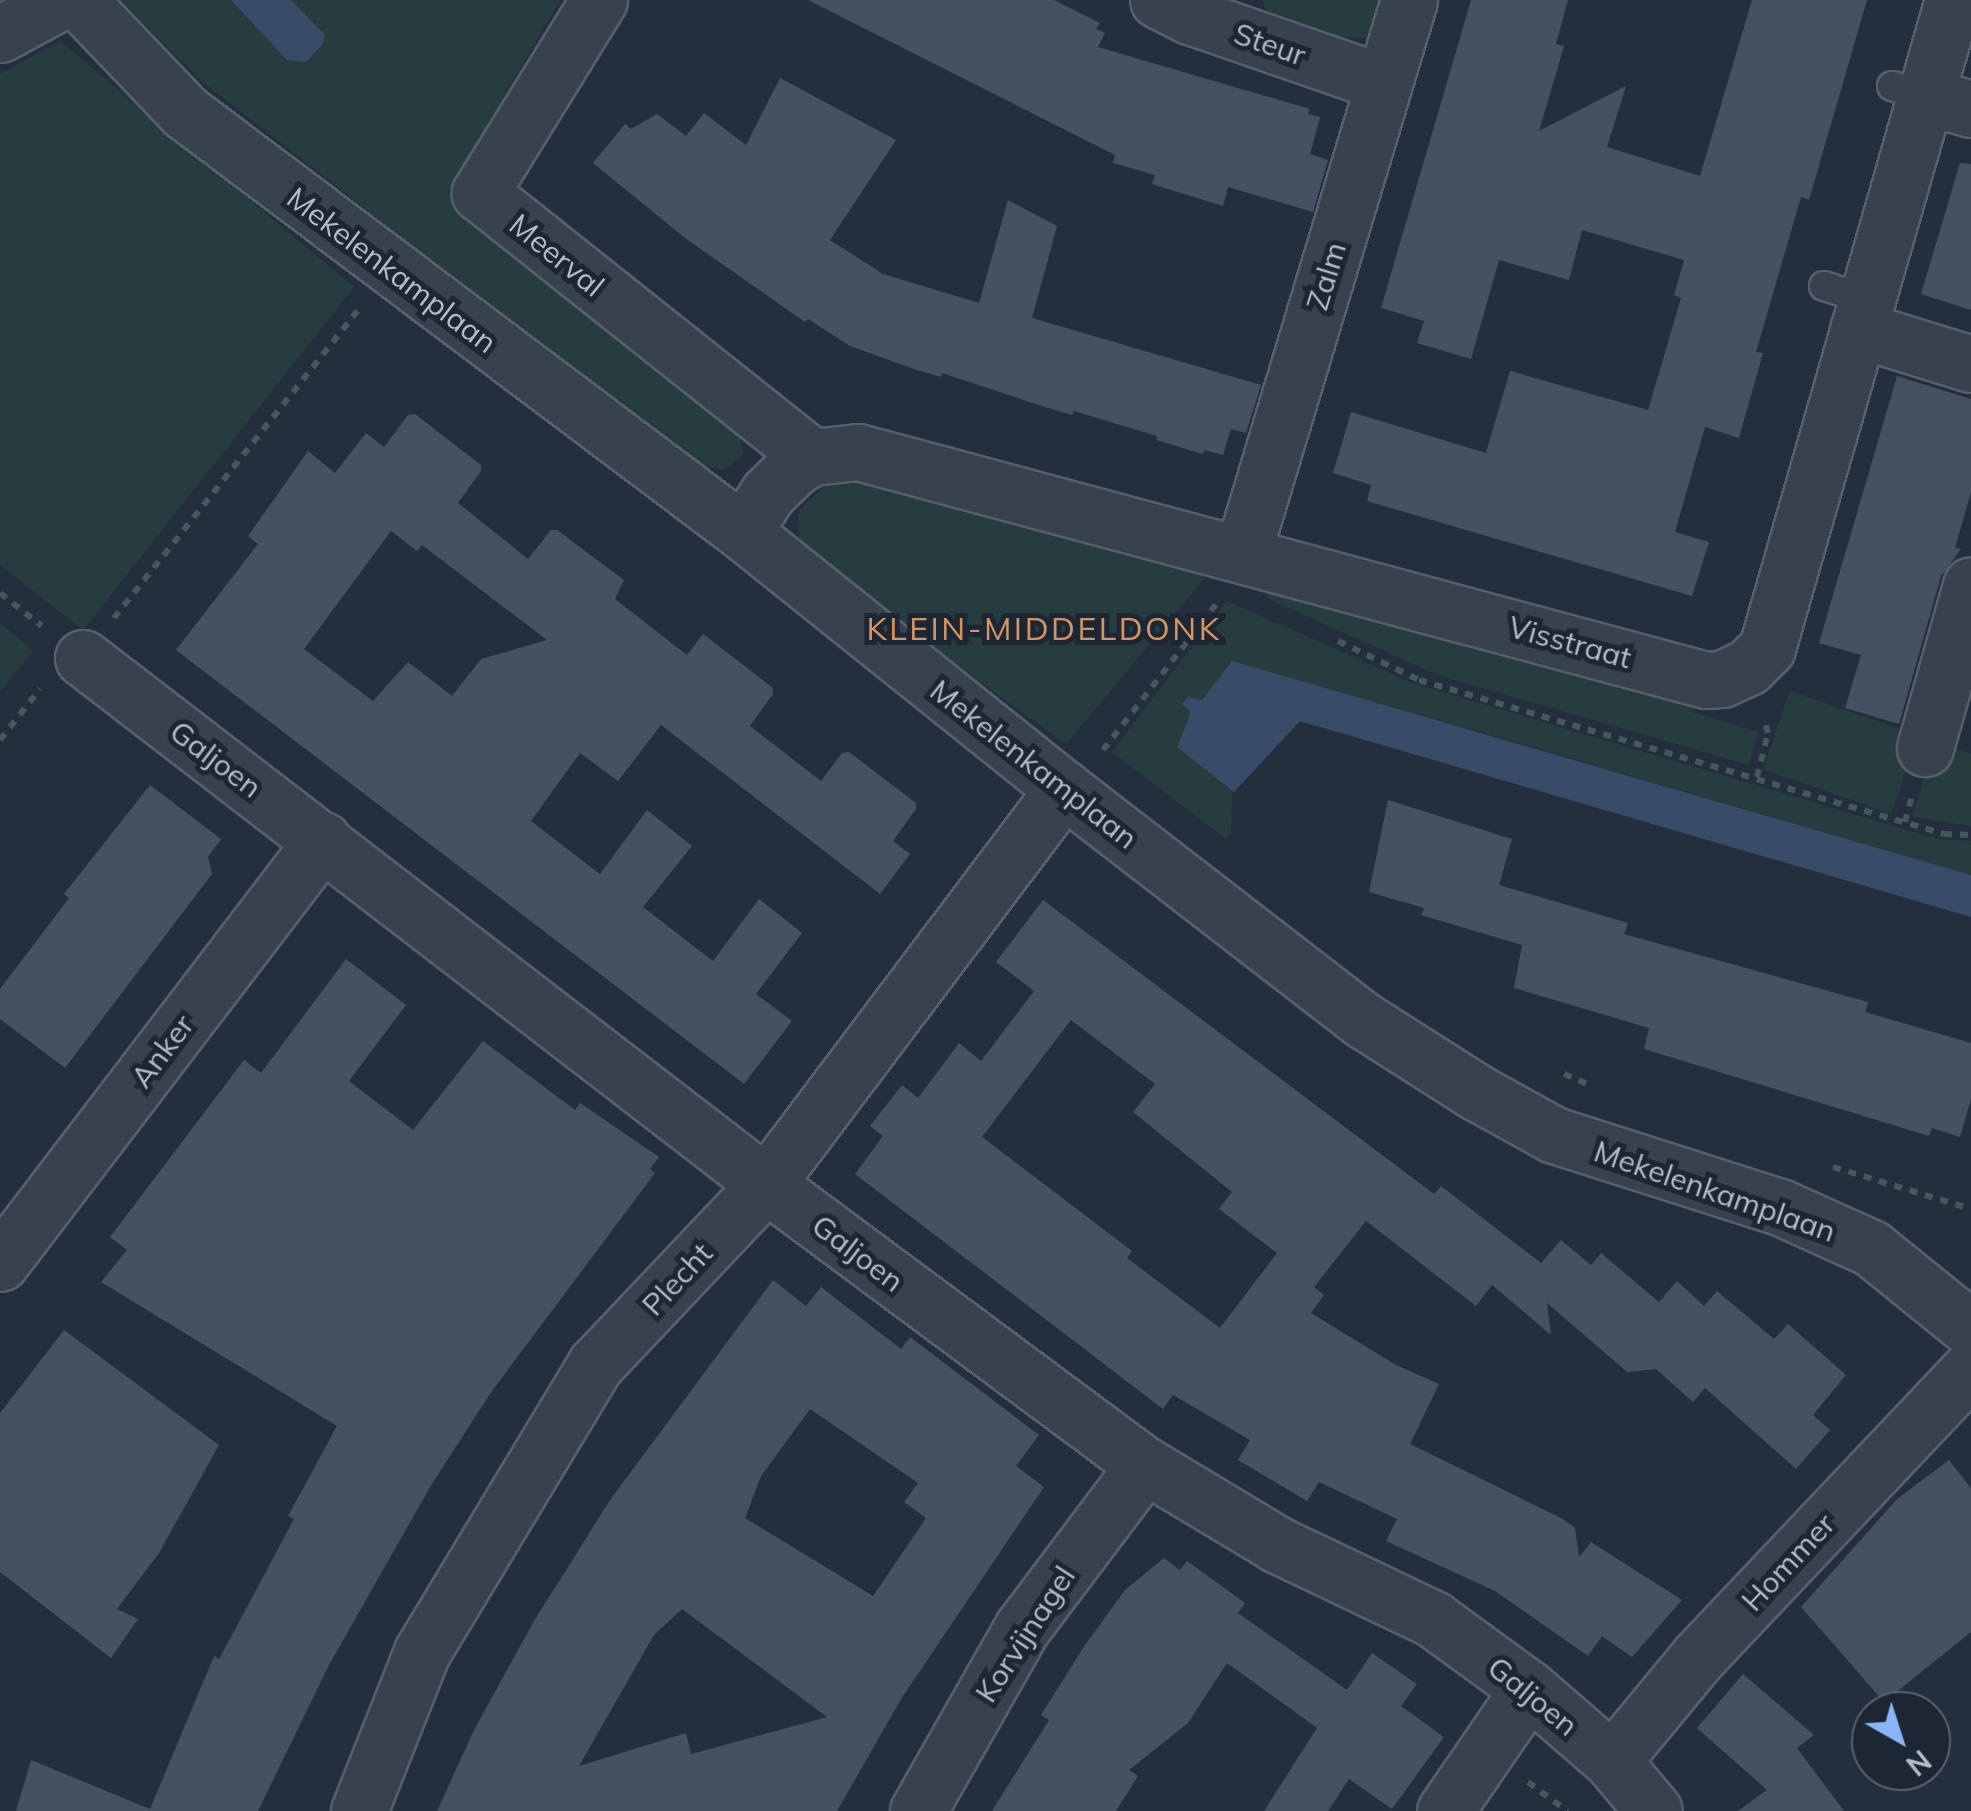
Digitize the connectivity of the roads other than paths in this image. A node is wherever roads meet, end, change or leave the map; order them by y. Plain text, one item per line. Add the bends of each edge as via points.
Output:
1 (63, 0) edge
2 (78, 0) edge
3 (599, 0) edge
4 (1408, 0) edge
5 (1953, 0) edge
6 (1182, 5) edge
7 (0, 34) edge
8 (1384, 83) junction
9 (1929, 97) edge
10 (1850, 305) junction
11 (1971, 364) edge
12 (812, 457) junction
13 (743, 532) junction
14 (1244, 552) junction
15 (1971, 585) edge
16 (65, 669) road end
17 (1925, 748) dead end
18 (1083, 761) junction
19 (324, 840) junction
20 (766, 1184) junction
21 (0, 1263) edge
22 (1971, 1329) edge
23 (1971, 1368) edge
24 (1144, 1466) junction
25 (1529, 1689) junction
26 (1612, 1761) junction
27 (359, 1811) edge
28 (918, 1811) edge
29 (1445, 1811) edge
30 (1654, 1811) edge

1 - 7 street
2 - 13 street, Mekelenkamplaan via 185,112
3 - 12 street, Meerval via 480,194
4 - 8 street, Zalm
5 - 9 street, Visstraat
6 - 8 street, Steur
8 - 14 street, Zalm
9 - 10 street, Visstraat
10 - 11 street
10 - 14 street, Visstraat via 1767,648 1748,667 1722,678 1706,680
12 - 13 street via 768,493
12 - 14 street, Visstraat via 858,452
13 - 18 street, Mekelenkamplaan
15 - 17 street
16 - 19 street, Galjoen
18 - 20 street, Plecht
18 - 22 street, Mekelenkamplaan via 1363,1020 1554,1135 1780,1207 1870,1248
19 - 20 street, Galjoen
19 - 21 street, Anker
20 - 24 street, Galjoen
20 - 27 street, Plecht via 596,1364 422,1652
23 - 26 street, Hommer via 1698,1657
24 - 25 street, Galjoen via 1278,1545 1433,1619
24 - 28 street, Korvijnagel via 1022,1628
25 - 26 street, Galjoen
25 - 29 street
26 - 30 street, Galjoen

